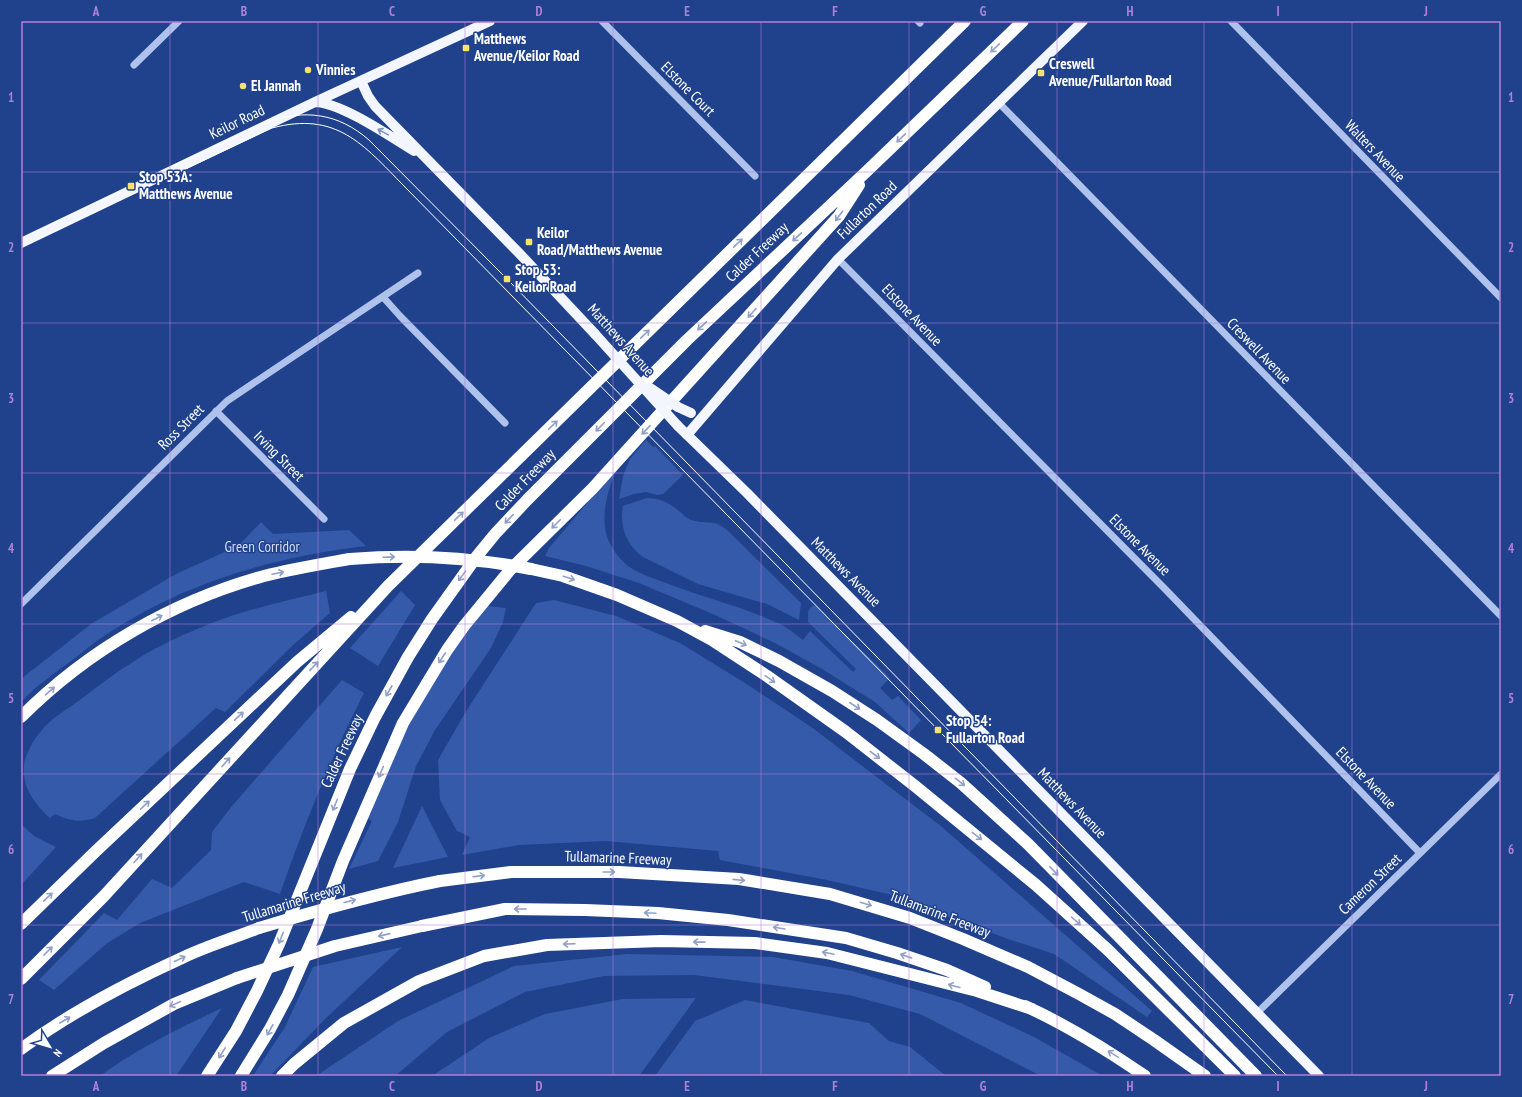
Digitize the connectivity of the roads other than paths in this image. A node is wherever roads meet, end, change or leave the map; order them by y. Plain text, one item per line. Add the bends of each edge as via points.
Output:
1 (179, 21) edge
2 (490, 21) edge
3 (602, 21) edge
4 (965, 21) edge
5 (1023, 21) edge
6 (1083, 21) edge
7 (1231, 21) edge
8 (134, 66) dead end
9 (361, 81) junction
10 (316, 102) junction
11 (999, 103) junction
12 (428, 160) junction
13 (867, 171) junction
14 (755, 176) dead end
15 (21, 243) edge
16 (838, 259) junction
17 (418, 273) dead end
18 (383, 297) junction
19 (1501, 298) edge
20 (638, 380) junction
21 (709, 409) junction
22 (216, 411) junction
23 (506, 423) dead end
24 (687, 435) junction
25 (324, 519) dead end
26 (388, 586) junction
27 (21, 604) edge
28 (1501, 616) edge
29 (678, 621) junction
30 (21, 717) edge
31 (1501, 774) edge
32 (1420, 853) junction
33 (21, 924) edge
34 (21, 979) edge
35 (1032, 1009) junction
36 (1257, 1013) junction
37 (21, 1049) edge
38 (52, 1076) edge
39 (207, 1076) edge
40 (241, 1076) edge
41 (282, 1076) edge
42 (1145, 1076) edge
43 (1205, 1076) edge
44 (1235, 1076) edge
45 (1256, 1076) edge
46 (1319, 1076) edge

1 - 8 street
2 - 9 main road, Keilor Road
3 - 14 street, Elstone Court
26 -> 4 highway, Calder Freeway
5 -> 13 highway, Calder Freeway
6 - 11 main road, Fullarton Road
7 - 19 street, Walters Avenue
9 - 10 main road, Keilor Road
9 - 12 main road, Matthews Avenue via 373,104
12 -> 10 main road via 348,113 328,104
10 - 15 main road, Keilor Road
11 - 16 main road, Fullarton Road
11 - 28 street, Creswell Avenue
12 - 20 main road, Matthews Avenue, bridge
13 -> 39 highway, Calder Freeway via 687,340 527,500 477,556 432,619 375,717 350,769 279,944 236,1030
13 -> 40 highway via 839,216 593,488 510,570 447,650 400,730 288,995
16 - 21 main road, Fullarton Road
16 - 32 street, Elstone Avenue via 1166,590
17 - 18 street, Ross Street
18 - 22 street, Ross Street via 235,395
18 - 23 street
20 - 21 main road, bridge via 691,413
20 - 24 main road, Matthews Avenue, bridge
21 - 24 main road, Fullarton Road
22 - 25 street, Irving Street
22 - 27 street, Ross Street
24 - 36 main road, Matthews Avenue
33 -> 26 highway via 291,667
34 -> 26 highway, Calder Freeway via 104,896
30 -> 29 highway, bridge via 90,659 126,635 178,608 265,576 350,559 434,556 531,568 610,592
29 -> 44 highway via 767,676 846,732 988,844 1108,950
29 -> 45 highway via 740,642 779,662 832,691 924,754 993,811 1028,844
31 - 32 street, Cameron Street
32 - 36 street, Cameron Street
35 -> 38 highway, bridge via 947,970 846,938 728,920 651,913 505,909 335,946 237,978 174,1004
35 -> 41 highway via 827,952 755,942 661,941 547,945 484,956 419,981 344,1023
42 -> 35 highway via 1120,1058
36 - 46 main road, Matthews Avenue
37 -> 43 highway, Tullamarine Freeway, bridge via 45,1031 183,957 259,928 332,906 440,881 510,872 619,872 739,879 830,894 910,918 1028,967 1079,994 1154,1040

